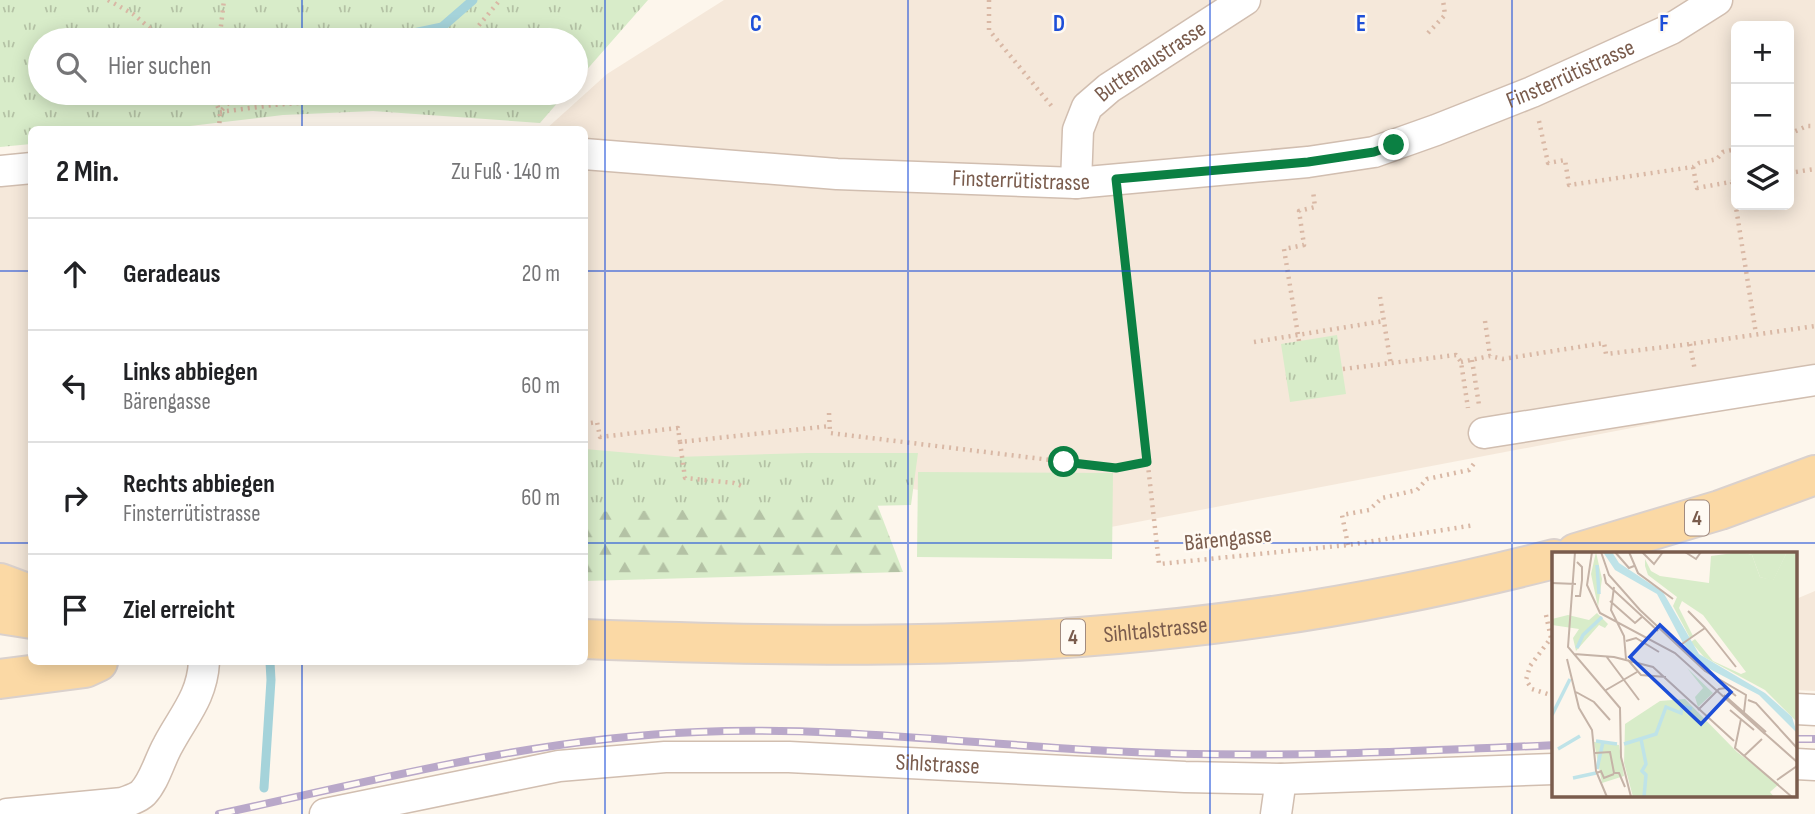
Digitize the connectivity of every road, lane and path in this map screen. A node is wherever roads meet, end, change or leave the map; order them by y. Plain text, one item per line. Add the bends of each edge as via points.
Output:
1 (108, 0) edge
2 (224, 0) edge
3 (500, 0) edge
4 (989, 0) edge
5 (1245, 0) edge
6 (1443, 0) edge
7 (1717, 0) edge
8 (150, 28) edge
9 (221, 28) edge
10 (477, 28) edge
11 (1428, 33) dead end
12 (1532, 92) junction
13 (217, 105) edge
14 (226, 105) edge
15 (273, 105) edge
16 (220, 112) junction
17 (219, 126) edge
18 (1815, 126) edge
19 (1078, 130) junction
20 (1794, 132) edge
21 (1731, 150) edge
22 (588, 154) edge
23 (1693, 167) junction
24 (28, 168) edge
25 (1815, 169) edge
26 (0, 171) edge
27 (1794, 172) edge
28 (1116, 179) junction
29 (1731, 182) edge
30 (1076, 183) junction
31 (1315, 207) dead end
32 (1738, 210) edge
33 (1380, 297) dead end
34 (1384, 321) junction
35 (1485, 321) dead end
36 (1815, 326) edge
37 (1298, 333) junction
38 (1756, 334) junction
39 (1300, 341) dead end
40 (1254, 342) dead end
41 (1690, 345) junction
42 (1490, 356) junction
43 (1472, 360) junction
44 (1461, 362) junction
45 (1391, 365) junction
46 (1343, 369) dead end
47 (1695, 371) dead end
48 (1815, 380) edge
49 (1476, 382) dead end
50 (829, 413) dead end
51 (588, 423) edge
52 (830, 426) junction
53 (1476, 431) junction
54 (680, 442) junction
55 (1147, 462) junction
56 (1815, 475) edge
57 (744, 487) dead end
58 (1475, 525) dead end
59 (1348, 545) junction
60 (1579, 552) edge
61 (1552, 560) edge
62 (0, 583) edge
63 (28, 594) edge
64 (0, 614) edge
65 (1546, 615) dead end
66 (28, 620) edge
67 (28, 622) edge
68 (0, 627) edge
69 (588, 639) edge
70 (92, 665) edge
71 (204, 665) edge
72 (0, 679) edge
73 (1552, 695) edge
74 (1552, 769) edge
75 (1281, 779) junction
76 (1276, 813) edge
77 (7, 814) edge
78 (326, 814) edge

1 - 8 path
2 - 9 path
3 - 10 path
4 - 19 path via 989,30 1049,104
5 - 19 street, Buttenaustrasse via 1109,88 1087,107
6 - 11 path via 1445,15
7 - 12 street, Finsterrütistrasse via 1671,29
12 - 23 path via 1548,163 1565,160 1569,185
12 - 28 street, Finsterrütistrasse via 1374,152
13 - 16 path
14 - 16 path
15 - 16 path
16 - 17 path
18 - 20 path
19 - 30 street, Buttenaustrasse
21 - 23 path
22 - 30 street, Finsterrütistrasse via 837,174
23 - 29 path via 1697,188
24 - 26 street
25 - 27 path
28 - 30 street, Finsterrütistrasse
28 - 55 path, Bärengasse
31 - 37 path via 1300,211 1304,245 1284,248
32 - 38 path
33 - 34 path
34 - 37 path
34 - 45 path
35 - 42 path
36 - 38 path
37 - 39 path
37 - 40 path
38 - 41 path
41 - 42 path via 1606,354 1604,343 1503,359
41 - 47 path
42 - 43 path
43 - 44 path
43 - 49 path
44 - 45 path via 1456,355
44 - 53 path
45 - 46 path
48 - 53 street
50 - 52 path
51 - 54 path via 597,422 600,437 678,428
52 - 54 path
52 - 55 path via 830,433 1116,468
53 - 59 path via 1476,462 1469,470 1427,479 1417,490 1382,498 1369,510 1342,515
54 - 57 path via 685,478
55 - 59 path, Bärengasse via 1159,564
56 - 60 main road, 4 via 1720,510
58 - 59 path, Bärengasse
61 - 69 main road, Sihltalstrasse / 4 via 1353,604 1149,631 884,645
62 - 63 main road
64 - 66 main road
65 - 73 path via 1551,638 1530,666 1526,680 1532,689
67 - 68 main road
70 - 72 main road
71 - 77 street via 198,696 141,796 123,803
74 - 75 street, Sihlstrasse
75 - 76 street
75 - 78 street, Sihlstrasse via 789,757 665,757 559,766

